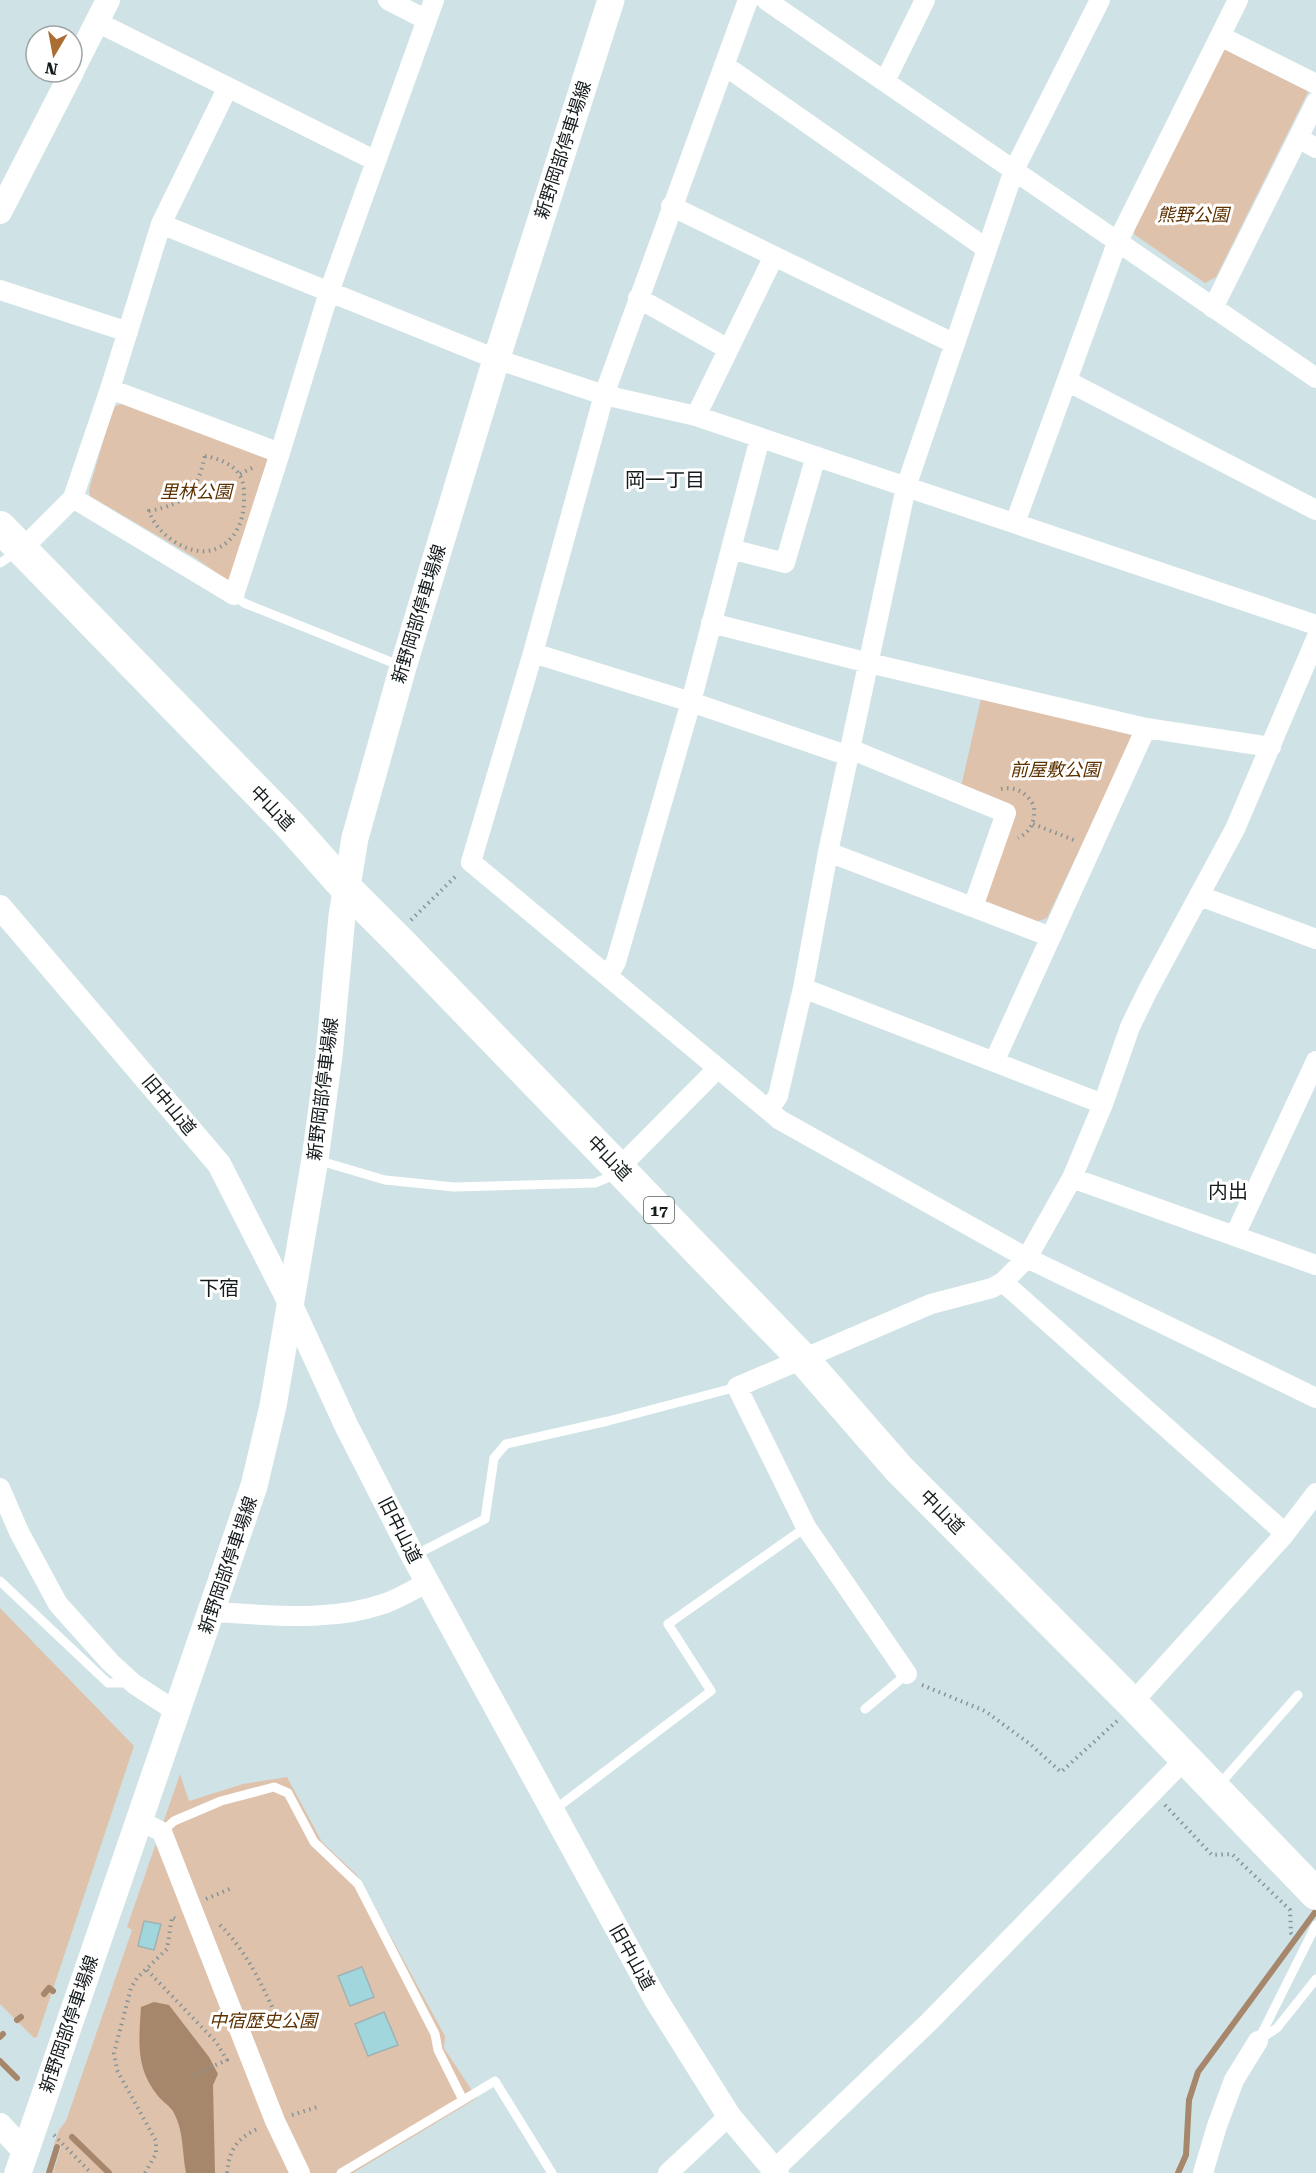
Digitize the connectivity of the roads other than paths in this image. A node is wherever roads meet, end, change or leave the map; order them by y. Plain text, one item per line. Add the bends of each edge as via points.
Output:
1 (108, 0) edge
2 (388, 0) edge
3 (434, 0) edge
4 (611, 0) edge
5 (748, 0) edge
6 (766, 0) edge
7 (925, 0) edge
8 (1100, 0) edge
9 (1238, 0) edge
10 (427, 20) junction
11 (97, 22) junction
12 (1220, 36) junction
13 (84, 48) edge
14 (724, 65) junction
15 (885, 81) junction
16 (66, 84) edge
17 (1316, 84) edge
18 (228, 87) junction
19 (1316, 102) edge
20 (1298, 138) junction
21 (1316, 148) edge
22 (376, 161) junction
23 (1014, 170) junction
24 (671, 206) junction
25 (0, 212) edge
26 (161, 224) junction
27 (1117, 243) junction
28 (987, 249) junction
29 (774, 256) junction
30 (0, 290) edge
31 (329, 292) junction
32 (639, 298) junction
33 (1213, 308) junction
34 (128, 332) junction
35 (955, 344) junction
36 (728, 349) junction
37 (496, 359) junction
38 (1316, 378) edge
39 (1067, 381) junction
40 (110, 389) junction
41 (604, 395) junction
42 (696, 416) junction
43 (760, 438) junction
44 (280, 453) junction
45 (816, 456) junction
46 (906, 487) junction
47 (73, 498) junction
48 (1316, 510) edge
49 (1015, 524) junction
50 (0, 527) edge
51 (731, 549) junction
52 (11, 556) edge
53 (234, 595) junction
54 (711, 623) junction
55 (1316, 625) edge
56 (1316, 639) edge
57 (533, 653) junction
58 (868, 663) junction
59 (403, 667) junction
60 (691, 702) junction
61 (1146, 728) junction
62 (1271, 747) junction
63 (849, 752) junction
64 (828, 852) junction
65 (346, 888) junction
66 (1200, 896) junction
67 (0, 907) edge
68 (973, 907) junction
69 (1051, 937) junction
70 (1316, 939) edge
71 (608, 975) junction
72 (803, 988) junction
73 (1316, 1061) edge
74 (994, 1062) junction
75 (717, 1069) junction
76 (1103, 1104) junction
77 (769, 1110) junction
78 (315, 1159) junction
79 (619, 1168) junction
80 (1072, 1178) junction
81 (1235, 1236) junction
82 (1027, 1258) junction
83 (1316, 1265) edge
84 (1004, 1282) junction
85 (290, 1303) junction
86 (803, 1359) junction
87 (737, 1387) junction
88 (1316, 1398) edge
89 (0, 1488) edge
90 (1316, 1493) edge
91 (806, 1527) junction
92 (1284, 1534) junction
93 (413, 1556) junction
94 (0, 1581) edge
95 (427, 1583) junction
96 (213, 1612) junction
97 (907, 1674) joint
98 (133, 1683) junction
99 (1298, 1695) dead end
100 (1132, 1703) junction
101 (865, 1710) dead end
102 (177, 1712) junction
103 (1186, 1758) junction
104 (1215, 1789) junction
105 (552, 1811) junction
106 (151, 1826) junction
107 (1316, 1894) edge
108 (1316, 1925) edge
109 (1316, 1979) edge
110 (1258, 2041) junction
111 (463, 2100) junction
112 (729, 2116) junction
113 (0, 2125) edge
114 (22, 2163) edge
115 (776, 2172) edge
116 (300, 2173) edge
117 (341, 2173) edge
118 (552, 2173) edge
119 (668, 2173) edge
120 (1203, 2173) edge

1 - 11 street
2 - 10 street
3 - 10 street
4 - 37 main road, 新野岡部停車場線
5 - 14 street
6 - 15 street
7 - 15 street
8 - 23 street
9 - 12 street
10 - 22 street
11 - 13 street
11 - 18 street
12 - 17 street
12 - 27 street
14 - 24 street
14 - 28 street
15 - 23 street
16 - 25 street
18 - 22 street
18 - 26 street
19 - 20 street
20 - 21 street
20 - 33 street
22 - 31 street
23 - 27 street
23 - 28 street
24 - 29 street
24 - 32 street
26 - 31 street
26 - 34 street
27 - 33 street
27 - 39 street
28 - 35 street
29 - 35 street
29 - 36 street
30 - 34 street
31 - 37 street
31 - 44 street
32 - 36 street
32 - 41 street
33 - 38 street
34 - 40 street
35 - 46 street
36 - 42 street
37 - 41 street
37 - 59 main road, 新野岡部停車場線
39 - 48 street
39 - 49 street
40 - 44 street
40 - 47 street
41 - 42 street
41 - 57 street
42 - 43 street
43 - 45 street
43 - 51 street
44 - 53 street
45 - 46 street
45 - 51 street via 785,563
46 - 49 street
46 - 58 street
47 - 52 street
47 - 53 street
49 - 55 street
50 - 52 highway, 中山道 / 17
51 - 54 street
52 - 65 highway, 中山道 / 17 via 290,825
53 - 59 lane via 244,603
54 - 58 street
54 - 60 street
56 - 62 street
57 - 60 street
57 - 71 street via 471,862
58 - 61 street
58 - 63 street
59 - 65 main road, 新野岡部停車場線 via 355,838
60 - 63 street
60 - 71 street via 616,962
61 - 62 street
61 - 69 street
62 - 66 street
63 - 64 street
63 - 68 street via 1006,813
64 - 68 street
64 - 72 street
65 - 78 main road, 新野岡部停車場線
65 - 79 highway, 中山道 / 17
66 - 70 street
66 - 76 street via 1130,1027
67 - 85 street, 旧中山道 via 219,1164
68 - 69 street
69 - 74 street
71 - 75 street
72 - 74 street
72 - 77 street via 778,1096
73 - 81 street
74 - 76 street
75 - 77 street
75 - 79 street
76 - 80 street
77 - 82 street via 780,1120
78 - 79 lane via 384,1180 454,1187 595,1184
78 - 85 main road, 新野岡部停車場線
79 - 86 highway, 中山道 / 17
80 - 81 street
80 - 82 street
81 - 83 street
82 - 84 street
82 - 88 street
84 - 86 street via 931,1304
84 - 92 street
85 - 93 street, 旧中山道
85 - 96 main road, 新野岡部停車場線 via 255,1486
86 - 87 street
86 - 100 highway, 中山道 / 17 via 899,1469
87 - 91 street
87 - 93 lane via 506,1444 494,1458 485,1518
89 - 98 street via 58,1604
90 - 92 street
91 - 97 street
91 - 105 lane via 668,1623 711,1691
92 - 100 street
93 - 95 street, 旧中山道
94 - 98 lane via 108,1683
95 - 96 street via 387,1603 342,1615
95 - 105 street, 旧中山道
96 - 102 main road, 新野岡部停車場線
97 - 101 lane
98 - 102 street
99 - 104 lane
100 - 103 highway, 中山道 / 17
102 - 106 main road, 新野岡部停車場線
103 - 104 highway, 中山道 / 17
103 - 115 street via 929,2022
104 - 107 highway, 中山道 / 17
105 - 112 street, 旧中山道 via 655,1998
106 - 111 lane via 274,1787 288,1793 314,1842 358,1884 435,2034 438,2050
106 - 114 main road, 新野岡部停車場線
106 - 116 street
108 - 110 lane
109 - 110 lane via 1277,2028
110 - 120 street via 1234,2080
111 - 117 lane
111 - 118 lane via 495,2081
112 - 115 street, 旧中山道
112 - 119 street
113 - 114 street

